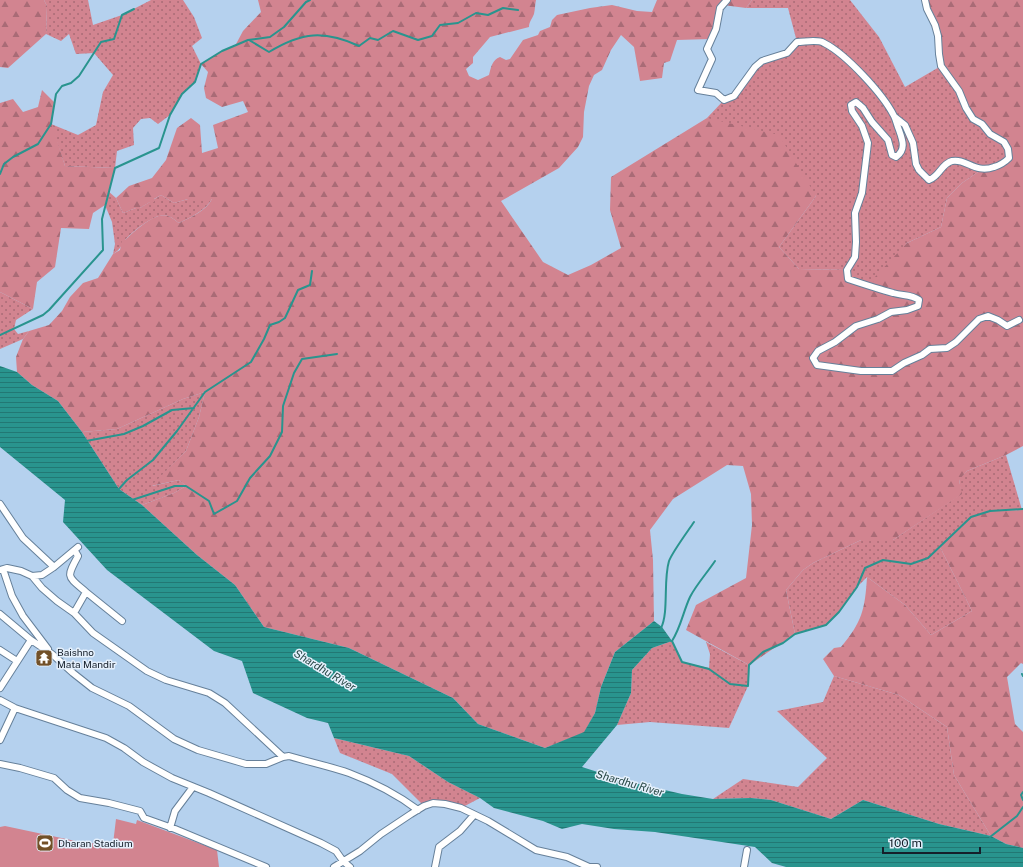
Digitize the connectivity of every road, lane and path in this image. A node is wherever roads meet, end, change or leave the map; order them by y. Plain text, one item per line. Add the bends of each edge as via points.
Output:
1 (726, 0) edge
2 (925, 0) edge
3 (895, 116) junction
4 (1019, 320) dead end
5 (0, 504) edge
6 (54, 567) junction
7 (1, 570) edge
8 (32, 576) junction
9 (86, 592) junction
10 (74, 613) junction
11 (0, 614) edge
12 (122, 621) dead end
13 (31, 640) junction
14 (0, 650) edge
15 (52, 654) junction
16 (17, 661) junction
17 (0, 688) edge
18 (0, 700) edge
19 (15, 708) junction
20 (0, 740) edge
21 (284, 757) junction
22 (0, 764) edge
23 (193, 787) junction
24 (418, 810) junction
25 (474, 815) junction
26 (170, 828) junction
27 (747, 850) dead end
28 (343, 861) junction
29 (266, 867) edge
30 (334, 867) edge
31 (350, 867) edge
32 (435, 867) edge
33 (597, 867) edge
34 (744, 867) edge

1 - 3 street via 720,8 716,29 707,50 712,59 698,90 716,93 724,100 734,96 762,61 787,53 797,42 822,42 850,62 883,98
2 - 3 street via 938,36 941,66 959,91 973,119 1004,142 1009,158 1003,164 981,170 954,160 929,180 916,164 913,143 905,125
3 - 4 street via 903,147 896,158 892,155 888,140 863,108 856,102 851,105 868,143 862,193 855,214 855,256 847,270 848,279 872,288 914,296 919,300 918,306 891,312 856,326 818,351 813,358 817,365 861,371 892,371 930,349 947,348 979,319 988,316 1007,326
5 - 6 street via 23,538
6 - 8 street via 42,575
6 - 9 street via 77,549 78,556 69,572 70,577
7 - 8 street via 7,568
7 - 15 street via 23,616
8 - 10 street via 42,588
9 - 10 street
9 - 12 street
10 - 21 street via 93,633 147,671 166,680 210,693 225,703
11 - 13 street
13 - 15 street
13 - 16 street
14 - 16 street
15 - 21 street via 92,688 129,706 174,739 198,750 246,764 266,764
16 - 17 street
18 - 19 street
19 - 20 street
19 - 23 street via 106,738 155,769
21 - 24 street via 289,756 350,774 401,797
22 - 26 street via 54,778 80,798 140,811 144,818
23 - 26 street via 175,811
23 - 28 street via 321,843 336,851
24 - 25 street via 433,803 445,804
24 - 28 street
25 - 32 street via 460,831 439,847
25 - 33 street via 536,850 567,856 589,867
26 - 29 street
27 - 34 street
28 - 30 street
28 - 31 street

